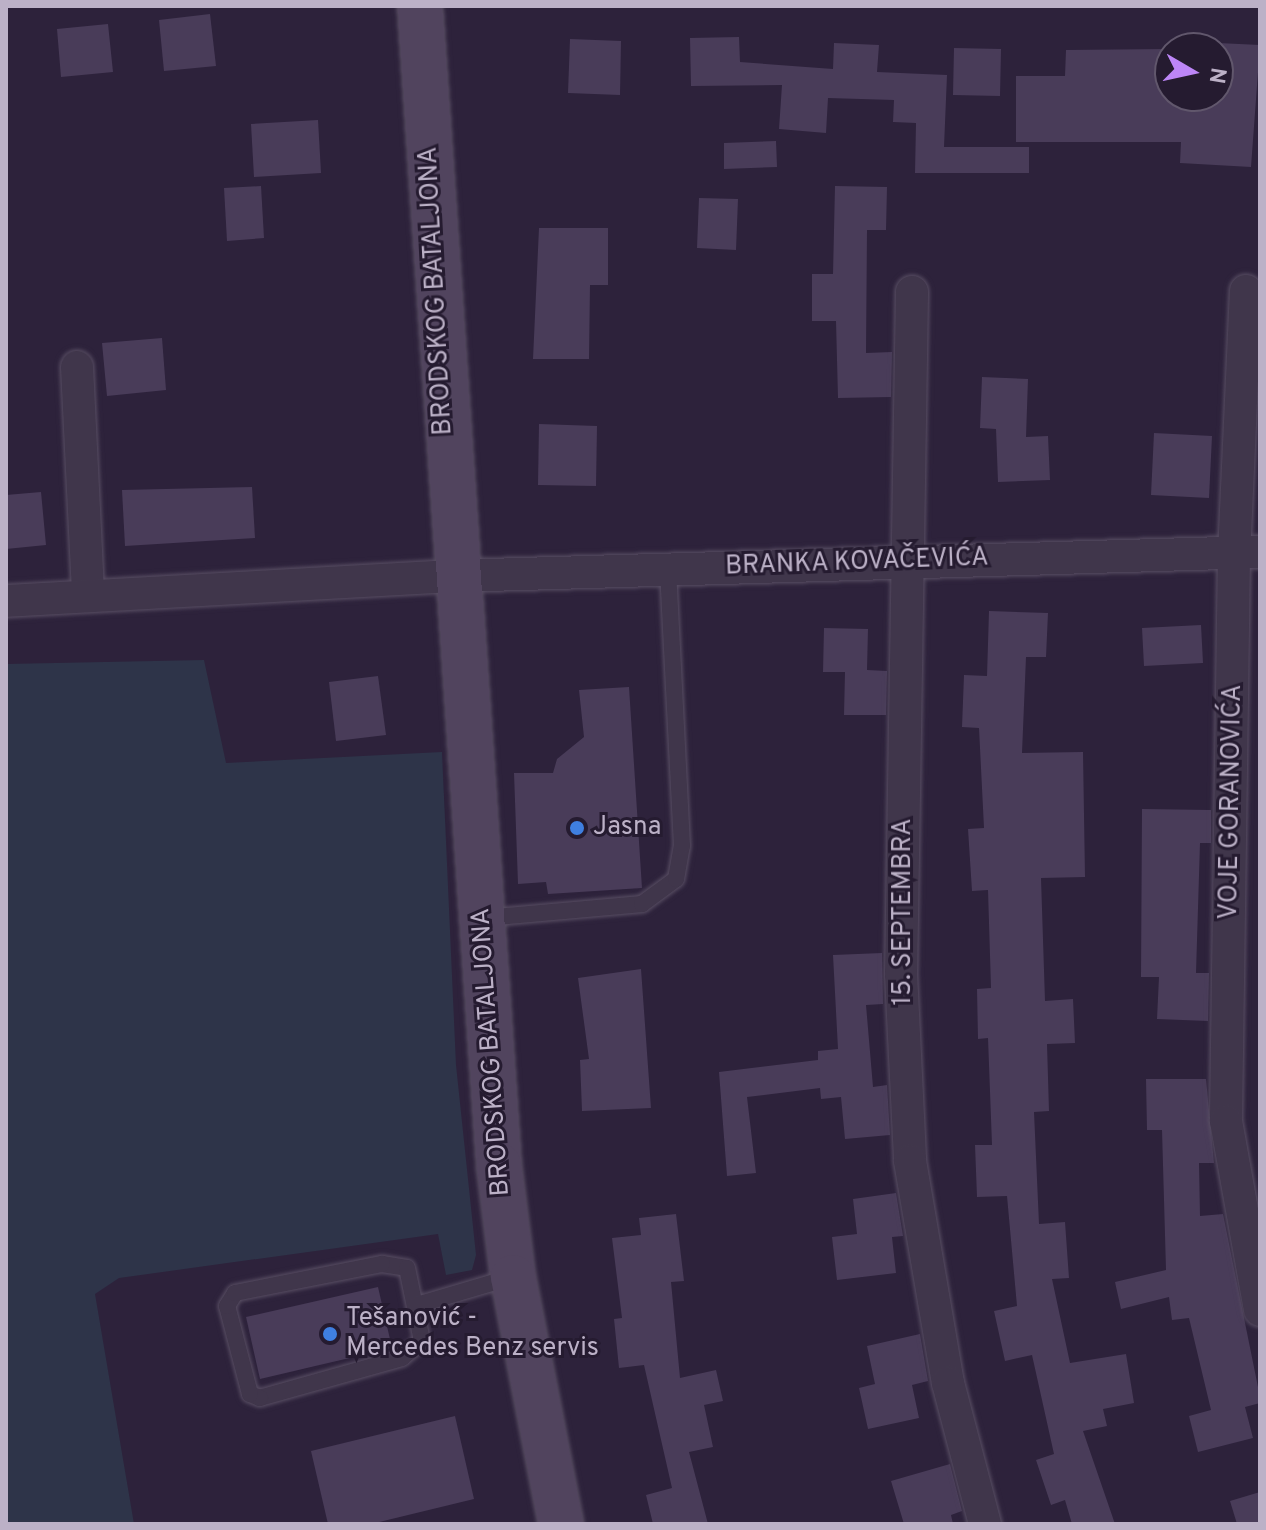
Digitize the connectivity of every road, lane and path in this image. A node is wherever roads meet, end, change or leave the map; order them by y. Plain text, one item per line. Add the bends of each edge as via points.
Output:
1 (420, 6) edge
2 (1246, 291) dead end
3 (912, 292) dead end
4 (77, 367) dead end
5 (1247, 552) edge
6 (904, 560) junction
7 (668, 570) junction
8 (454, 576) junction
9 (88, 593) junction
10 (6, 601) edge
11 (482, 919) junction
12 (513, 1277) junction
13 (417, 1305) junction
14 (1260, 1310) edge
15 (561, 1524) edge
16 (985, 1524) edge

1 - 8 street, BRODSKOG BATALJONA
2 - 5 street, VOJE GORANOVIĆA
3 - 6 street, 15. SEPTEMBRA
4 - 9 street
5 - 6 street, BRANKA KOVAČEVIĆA
5 - 14 street, VOJE GORANOVIĆA via 1226,1121
6 - 7 street, BRANKA KOVAČEVIĆA
6 - 16 street, 15. SEPTEMBRA via 901,974 910,1161 948,1383
7 - 8 street, BRANKA KOVAČEVIĆA
7 - 11 lane via 682,846 676,879 642,904
8 - 9 street
8 - 11 street, BRODSKOG BATALJONA
9 - 10 street
11 - 12 street, BRODSKOG BATALJONA via 486,1028
12 - 13 lane
12 - 15 street, BRODSKOG BATALJONA
13 - 13 lane via 422,1341 402,1358 260,1398 250,1394 227,1306 235,1293 382,1264 407,1268

